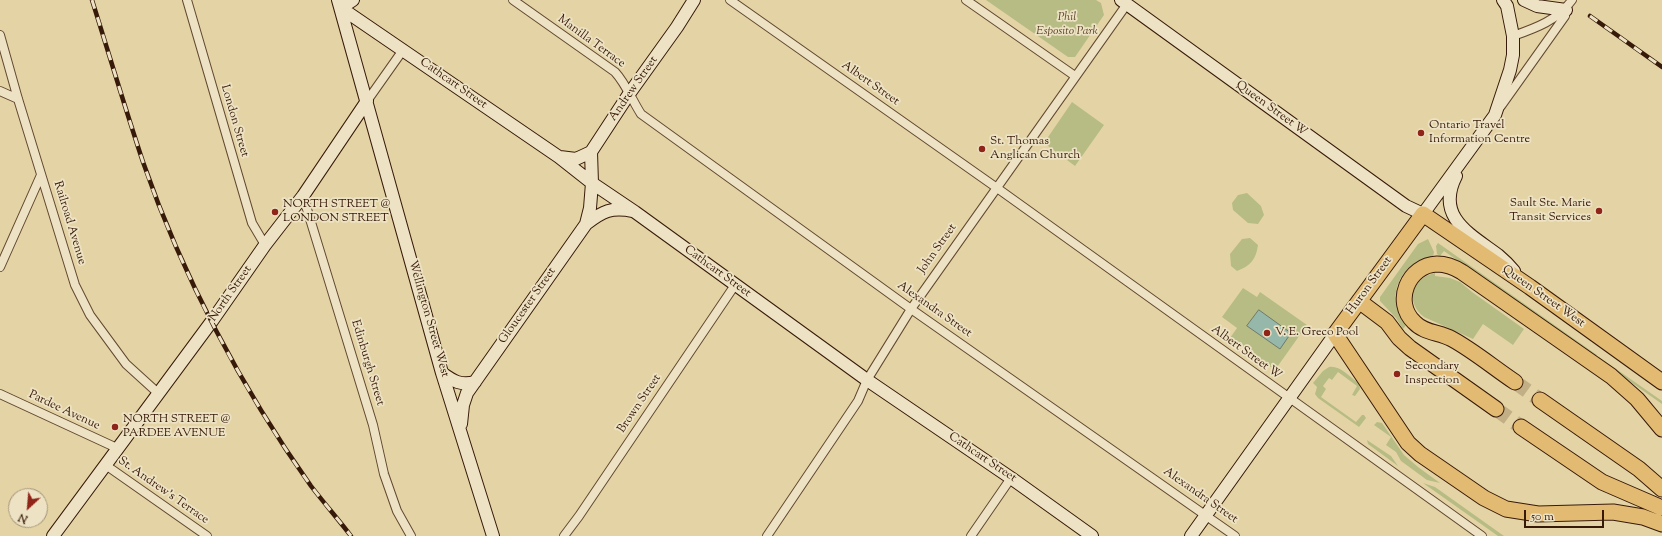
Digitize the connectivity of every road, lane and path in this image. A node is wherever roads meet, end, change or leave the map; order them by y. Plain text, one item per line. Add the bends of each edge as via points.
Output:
1 (187, 0) edge
2 (353, 0) edge
3 (513, 0) edge
4 (688, 0) edge
5 (694, 0) edge
6 (730, 0) edge
7 (966, 0) edge
8 (1503, 0) edge
9 (1524, 0) edge
10 (1124, 2) edge
11 (340, 4) edge
12 (1569, 5) edge
13 (677, 27) junction
14 (0, 35) edge
15 (1513, 36) junction
16 (403, 50) junction
17 (1075, 76) junction
18 (0, 91) edge
19 (629, 94) junction
20 (18, 99) junction
21 (367, 101) junction
22 (1495, 115) junction
23 (591, 152) junction
24 (1468, 153) junction
25 (559, 157) junction
26 (41, 175) junction
27 (592, 183) junction
28 (997, 188) junction
29 (303, 196) junction
30 (635, 212) junction
31 (1423, 214) junction
32 (586, 224) junction
33 (266, 245) junction
34 (0, 267) edge
35 (735, 285) junction
36 (1530, 287) junction
37 (1359, 301) junction
38 (911, 309) junction
39 (1335, 334) junction
40 (442, 373) junction
41 (867, 380) junction
42 (475, 382) junction
43 (1515, 382) tunnel mouth
44 (1662, 382) edge
45 (0, 394) edge
46 (159, 394) junction
47 (1289, 398) junction
48 (1540, 400) tunnel mouth
49 (1496, 409) tunnel mouth
50 (1521, 427) tunnel mouth
51 (460, 428) junction
52 (1662, 429) edge
53 (119, 449) junction
54 (107, 466) junction
55 (1011, 478) junction
56 (1662, 489) edge
57 (1662, 508) edge
58 (1206, 515) junction
59 (1662, 524) edge
60 (53, 536) edge
61 (206, 536) edge
62 (411, 536) edge
63 (493, 536) edge
64 (564, 536) edge
65 (767, 536) edge
66 (971, 536) edge
67 (1092, 536) edge
68 (1191, 536) edge
69 (1235, 536) edge
70 (1482, 536) edge

1 - 33 street, London Street via 252,223
2 - 11 main road
3 - 19 street, Manilla Terrace via 615,72 624,81
4 - 13 main road
5 - 13 main road, Andrew Street
6 - 28 street, Albert Street
7 - 17 street
8 - 15 main road, Huron Street via 1507,6
9 - 12 main road via 1537,6
10 - 17 street, John Street
10 - 31 main road, Queen Street W via 1399,202
11 - 16 main road, Cathcart Street
11 - 21 main road, Wellington Street West
12 - 15 street via 1542,26
12 - 22 street, Huron Street via 1566,16
13 - 19 main road, Andrew Street
14 - 20 street, Railroad Avenue
15 - 22 main road, Huron Street via 1510,70
16 - 21 street, North Street
16 - 25 main road, Cathcart Street
17 - 28 street, John Street
18 - 20 street
19 - 23 main road, Andrew Street
19 - 38 street, Alexandra Street via 641,114
20 - 26 street, Railroad Avenue
21 - 29 main road, North Street
21 - 40 main road, Wellington Street West
22 - 24 main road, Huron Street
23 - 25 main road via 576,159
23 - 27 main road
24 - 31 main road, Huron Street
24 - 36 main road via 1450,192 1450,206 1454,217 1467,232 1500,257
25 - 27 main road, Cathcart Street
26 - 34 street
26 - 46 street, Railroad Avenue via 75,285 90,315 126,364
27 - 30 main road, Cathcart Street
27 - 32 main road, Gloucester Street
28 - 38 street, John Street
28 - 47 street, Albert Street W
29 - 33 main road, North Street
29 - 62 street, Edinburgh Street via 373,425 384,474 397,511
30 - 32 main road via 610,209
30 - 35 main road, Cathcart Street
31 - 36 highway, Queen Street West
31 - 37 highway, Huron Street
32 - 42 main road, Gloucester Street
33 - 46 main road, North Street
35 - 41 main road, Cathcart Street
35 - 64 street, Brown Street
36 - 44 highway, Queen Street West
37 - 39 highway, Huron Street
37 - 49 highway via 1387,322 1410,348
38 - 41 street, John Street
38 - 58 street, Alexandra Street
39 - 47 main road, Huron Street
39 - 59 highway via 1408,443 1420,454 1491,502 1506,509 1526,513 1613,512 1643,517
40 - 42 main road via 452,381 467,384
40 - 51 main road, Wellington Street West
41 - 55 main road, Cathcart Street
41 - 65 street, John Street via 858,401
42 - 51 main road, Gloucester Street via 467,393 463,405
43 - 52 highway via 1451,339 1427,331 1413,321 1404,307 1403,300 1406,285 1416,272 1436,264 1448,265 1462,272 1611,376 1637,399
45 - 53 street, Pardee Avenue
46 - 53 main road, North Street
47 - 58 main road, Huron Street
47 - 70 street, Albert Street W
48 - 56 highway via 1639,469
50 - 57 highway via 1602,482
51 - 63 main road, Wellington Street West
53 - 54 main road, North Street
54 - 60 main road, North Street
54 - 61 street, St. Andrew's Terrace
55 - 66 street
55 - 67 main road, Cathcart Street
58 - 68 main road, Huron Street
58 - 69 street, Alexandra Street

